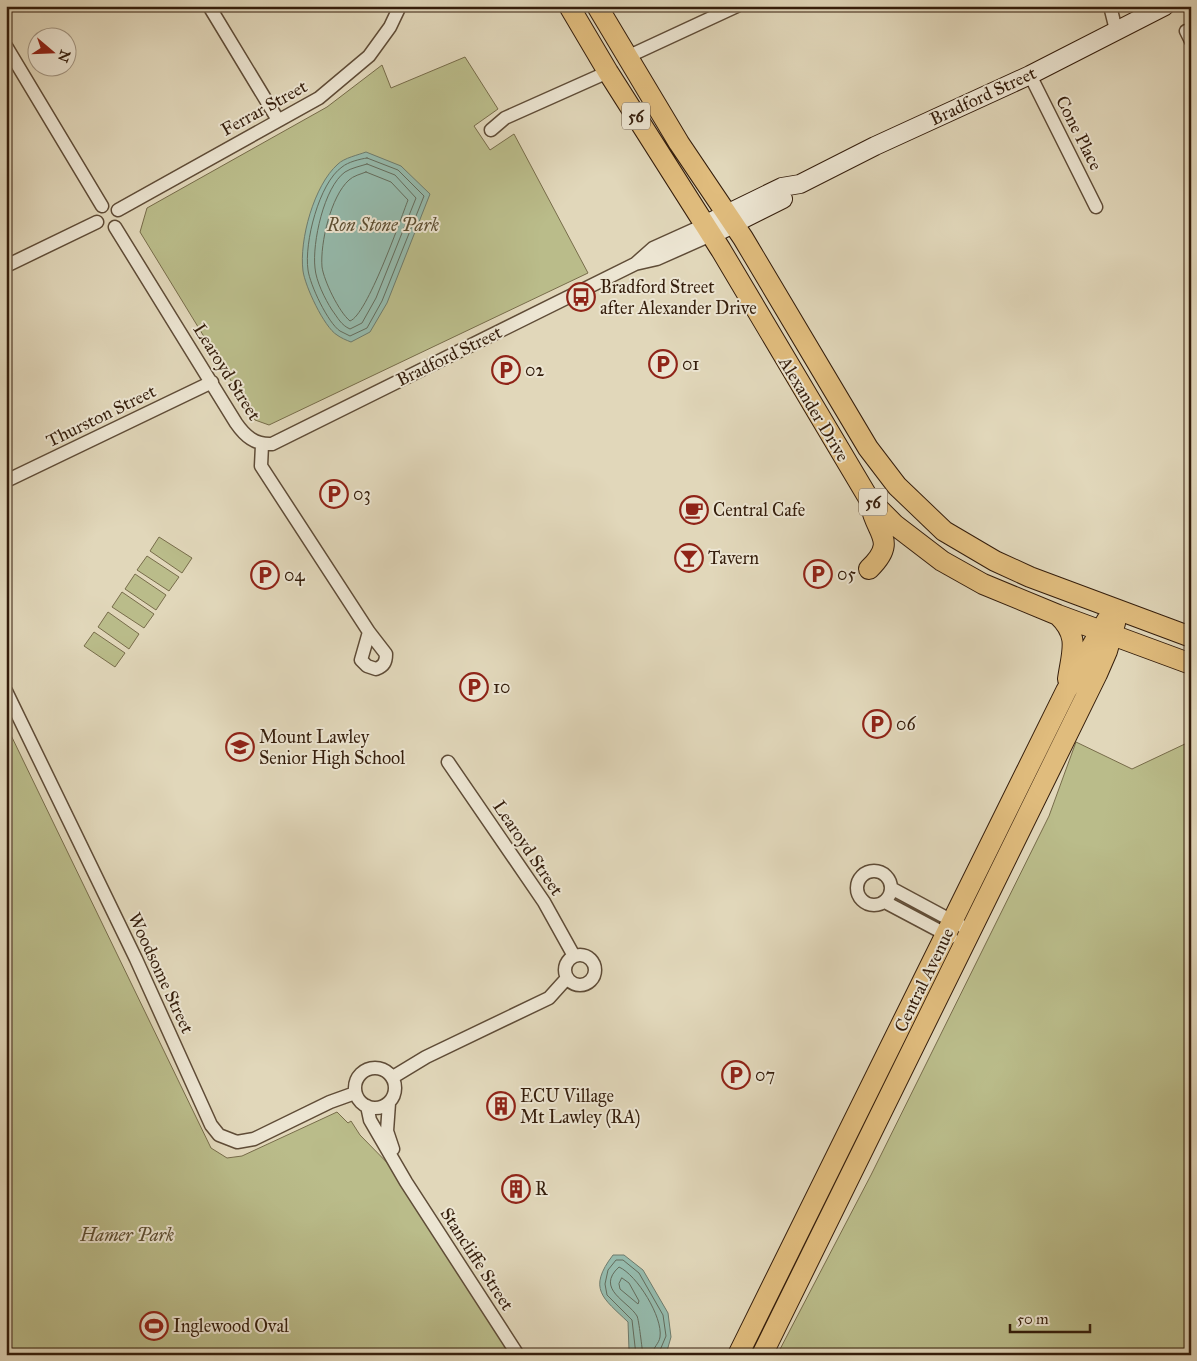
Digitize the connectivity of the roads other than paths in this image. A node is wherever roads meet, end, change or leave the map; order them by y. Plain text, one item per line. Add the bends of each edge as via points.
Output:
1 (209, 6) edge
2 (400, 6) edge
3 (569, 6) edge
4 (597, 6) edge
5 (718, 6) edge
6 (737, 6) edge
7 (1110, 6) edge
8 (1165, 6) edge
9 (710, 19) junction
10 (1116, 30) junction
11 (7, 49) edge
12 (627, 57) junction
13 (608, 72) junction
14 (1030, 75) junction
15 (278, 120) junction
16 (491, 130) dead end
17 (102, 206) junction
18 (1096, 207) dead end
19 (118, 210) junction
20 (730, 219) junction
21 (97, 222) junction
22 (115, 227) junction
23 (708, 230) junction
24 (6, 266) edge
25 (212, 382) junction
26 (262, 445) junction
27 (6, 481) edge
28 (869, 498) junction
29 (869, 569) dead end
30 (1116, 608) junction
31 (1058, 615) junction
32 (369, 632) dead end
33 (1106, 632) junction
34 (1191, 637) edge
35 (1159, 651) junction
36 (1191, 664) edge
37 (1097, 674) junction
38 (6, 691) edge
39 (1066, 691) junction
40 (448, 762) dead end
41 (891, 888) junction
42 (885, 902) junction
43 (949, 928) junction
44 (968, 937) junction
45 (574, 956) junction
46 (567, 978) junction
47 (393, 1077) junction
48 (355, 1093) junction
49 (389, 1103) junction
50 (367, 1106) junction
51 (406, 1182) junction
52 (518, 1355) edge
53 (738, 1355) edge
54 (762, 1355) edge

1 - 15 street
2 - 15 street, Ferrar Street via 369,56 319,98
3 - 13 main road, Alexander Drive / 56
4 - 12 main road, Alexander Drive / 56
5 - 9 street
6 - 9 street
7 - 10 street
8 - 10 street, Bradford Street
9 - 12 street
10 - 14 street, Bradford Street
11 - 17 street
12 - 20 main road, Alexander Drive / 56
13 - 16 street via 505,118
13 - 23 main road, Alexander Drive / 56
14 - 18 street, Cone Place
14 - 20 street, Bradford Street via 800,184 782,188
15 - 19 street, Ferrar Street
17 - 19 street via 111,205
17 - 21 street via 96,213
19 - 22 street via 120,219
20 - 23 street, Bradford Street
20 - 30 main road, Alexander Drive / 56 via 868,448 897,486 931,521 964,545 995,561
21 - 22 street via 105,229
21 - 24 street
22 - 25 street, Learoyd Street
23 - 26 street, Bradford Street via 653,248 635,264 272,444
23 - 28 main road, Alexander Drive / 56
25 - 26 street, Learoyd Street via 242,432
25 - 27 street, Thurston Street
26 - 32 street, Learoyd Street via 261,466
28 - 29 main road via 871,515 884,542 883,554
28 - 31 main road, Alexander Drive / 56 via 895,525 942,562 983,584
30 - 33 main road, Central Avenue
30 - 34 main road, Alexander Drive / 56
31 - 33 main road, Alexander Drive / 56
31 - 39 main road via 1069,626 1073,640
33 - 35 main road, Alexander Drive / 56
33 - 37 main road, Central Avenue
33 - 39 main road, Central Avenue
35 - 36 main road, Alexander Drive / 56
35 - 37 main road via 1117,658
37 - 44 main road, Central Avenue
38 - 48 street, Woodsome Street via 136,959 210,1126 218,1135 238,1142 254,1139
39 - 43 main road, Central Avenue
40 - 45 street, Learoyd Street via 544,902
41 - 42 street
41 - 42 street via 887,877 877,871 866,873 858,881 857,892 862,901 871,906
41 - 43 street
42 - 43 street
43 - 44 street
43 - 53 main road, Central Avenue
44 - 54 main road, Central Avenue
45 - 46 street via 565,965
45 - 46 street via 583,955 591,960 593,976 579,985
46 - 47 street via 549,998 426,1057
47 - 48 street via 377,1067 365,1070 356,1080
47 - 49 street, Stancliffe Street via 396,1089
48 - 50 street, Stancliffe Street
49 - 50 street via 376,1108
49 - 51 street, Stancliffe Street via 387,1131
50 - 51 street, Stancliffe Street via 370,1120
51 - 52 street, Stancliffe Street

